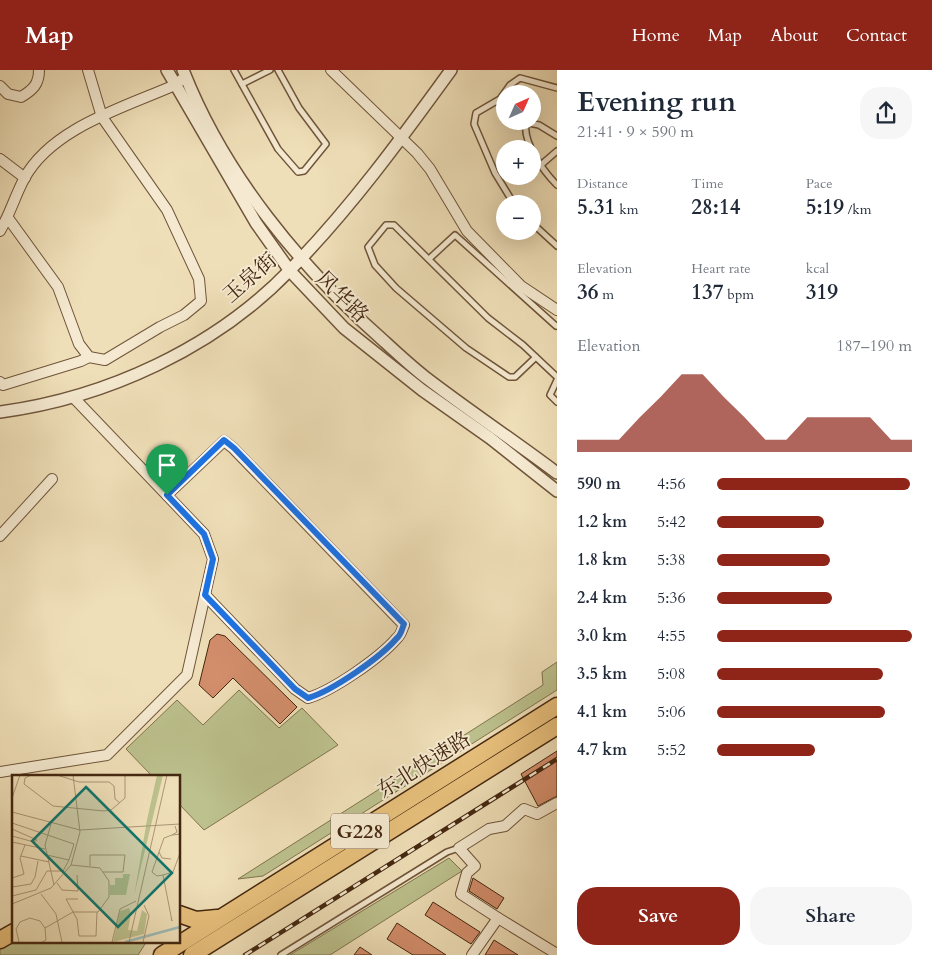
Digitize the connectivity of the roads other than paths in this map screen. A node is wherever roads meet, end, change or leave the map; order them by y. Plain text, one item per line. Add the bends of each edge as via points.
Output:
1 (39, 70) edge
2 (88, 70) edge
3 (167, 70) edge
4 (234, 70) edge
5 (270, 70) edge
6 (278, 70) edge
7 (331, 70) edge
8 (451, 70) edge
9 (184, 73) edge
10 (242, 84) junction
11 (175, 85) junction
12 (510, 85) edge
13 (0, 86) edge
14 (557, 88) edge
15 (496, 104) edge
16 (102, 117) junction
17 (541, 126) edge
18 (525, 130) edge
19 (557, 136) edge
20 (401, 138) junction
21 (557, 151) edge
22 (0, 159) edge
23 (542, 164) junction
24 (24, 178) junction
25 (557, 185) edge
26 (508, 195) edge
27 (8, 218) junction
28 (0, 231) edge
29 (541, 231) edge
30 (557, 246) edge
31 (300, 259) junction
32 (429, 259) junction
33 (290, 271) junction
34 (557, 310) edge
35 (556, 326) edge
36 (89, 357) junction
37 (536, 357) junction
38 (557, 379) edge
39 (0, 382) edge
40 (74, 398) junction
41 (557, 402) edge
42 (0, 412) edge
43 (557, 473) edge
44 (52, 478) dead end
45 (557, 492) edge
46 (167, 495) junction
47 (0, 536) edge
48 (205, 595) junction
49 (557, 706) edge
50 (557, 726) edge
51 (0, 772) edge
52 (557, 803) edge
53 (459, 848) junction
54 (228, 913) junction
55 (180, 914) edge
56 (498, 918) junction
57 (12, 924) edge
58 (0, 932) edge
59 (12, 933) edge
60 (0, 940) edge
61 (163, 942) edge
62 (557, 954) edge
63 (156, 955) edge
64 (162, 955) edge
65 (192, 955) edge
66 (281, 955) edge
67 (472, 955) edge

1 - 13 street via 39,78 32,91 21,97 8,94
2 - 16 street
3 - 11 street, 风华路
4 - 10 lane
5 - 10 lane
6 - 10 lane via 299,108 326,144 304,170 298,172 278,149
7 - 20 street
8 - 20 street, 玉泉街
9 - 11 street
9 - 31 street via 211,129 247,189
11 - 16 street
11 - 33 street, 风华路 via 256,223
12 - 14 lane via 520,78
15 - 26 lane via 476,112 474,124 495,173
16 - 24 street via 67,133
16 - 36 street via 167,210 199,279 201,302 184,316 105,360
17 - 19 lane
18 - 23 lane
20 - 31 street, 玉泉街
20 - 34 street via 430,169 467,231 521,286
21 - 23 lane
22 - 24 street
23 - 25 lane
24 - 27 street
27 - 28 street
27 - 36 street via 58,287 80,344
29 - 30 lane
31 - 33 street, 玉泉街
31 - 43 street via 361,321 423,376
32 - 35 lane via 455,235
32 - 37 lane via 488,318
32 - 37 lane via 394,225 386,225 368,247 375,265 396,288 466,348 509,377 515,376
33 - 40 street, 玉泉街 via 247,308 181,352
33 - 45 street, 风华路 via 344,328
36 - 39 street via 3,385
37 - 38 lane
38 - 41 lane via 550,395
40 - 42 street, 玉泉街
40 - 46 street
44 - 47 street
46 - 48 street via 204,534 213,559
46 - 48 street via 224,440 404,624 398,637 383,651 324,693 308,698 295,689
48 - 51 street via 187,675 108,755
49 - 54 highway, 东北快速路 / G228
50 - 65 highway, 东北快速路 / G228
52 - 53 street via 537,814 524,809 505,826 489,829
53 - 56 street via 474,866 467,873 461,894
53 - 66 lane via 447,852
54 - 55 highway via 206,920
54 - 64 highway, 东北快速路 / G228
56 - 62 street
56 - 67 street
57 - 58 highway
59 - 60 highway
61 - 63 highway

